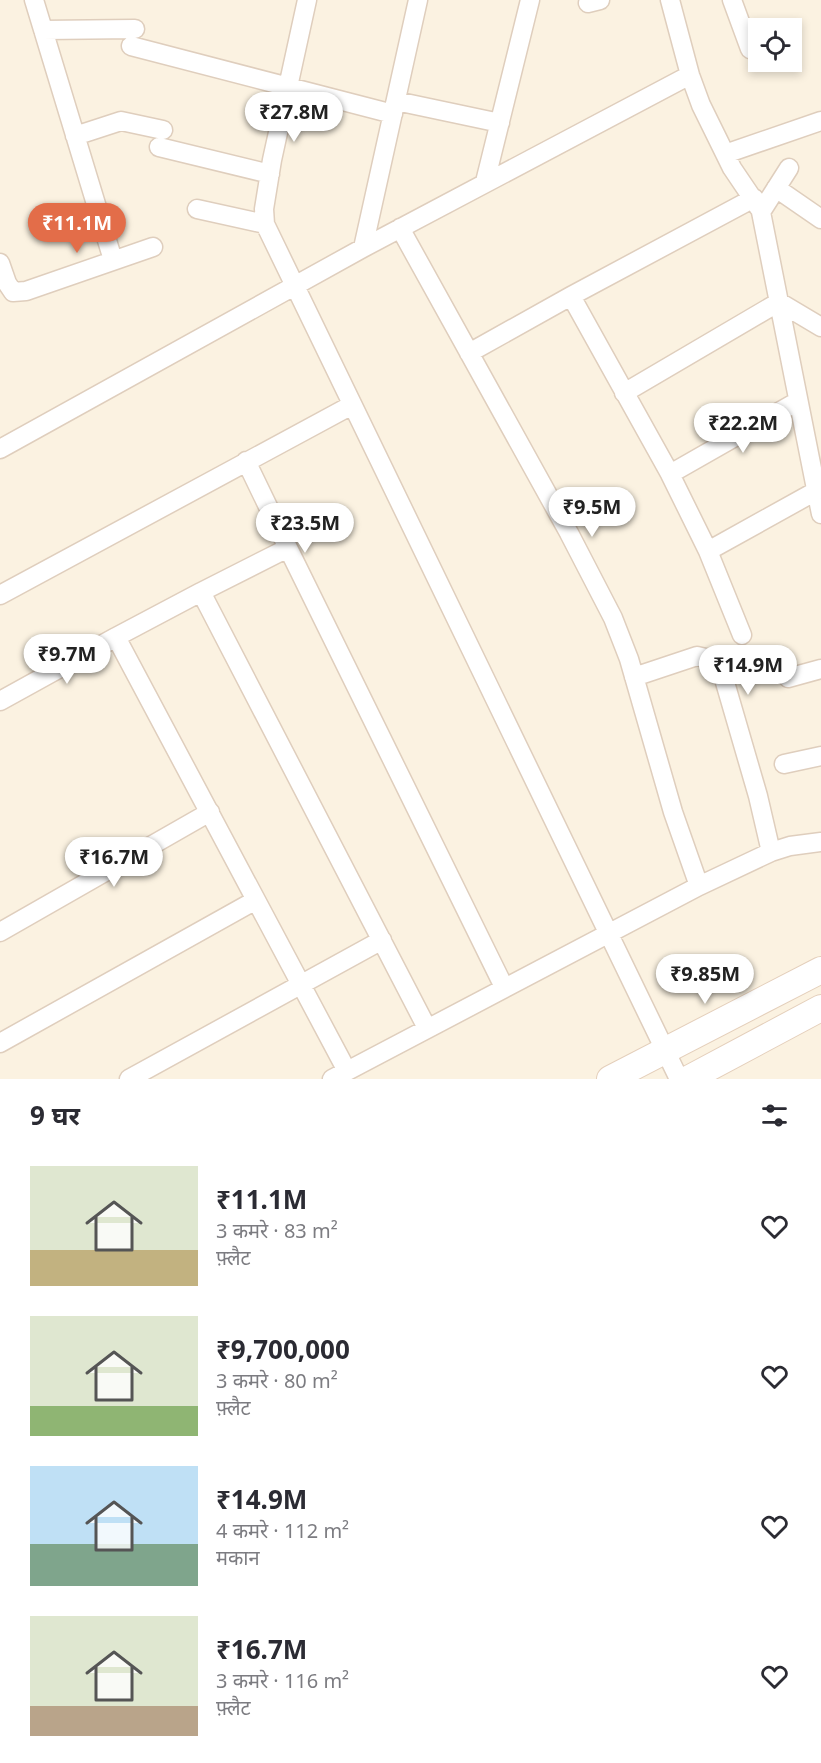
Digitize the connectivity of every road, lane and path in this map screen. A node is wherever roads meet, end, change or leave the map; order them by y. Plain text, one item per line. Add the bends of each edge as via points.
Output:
1 (34, 0) edge
2 (307, 0) edge
3 (418, 0) edge
4 (530, 0) edge
5 (670, 0) edge
6 (732, 0) edge
7 (43, 30) junction
8 (748, 44) edge
9 (690, 75) junction
10 (288, 87) junction
11 (395, 107) junction
12 (821, 121) edge
13 (500, 123) junction
14 (75, 136) junction
15 (725, 154) junction
16 (789, 168) dead end
17 (270, 174) junction
18 (485, 182) junction
19 (776, 188) junction
20 (757, 205) junction
21 (197, 209) dead end
22 (821, 219) edge
23 (264, 224) junction
24 (400, 228) junction
25 (153, 247) dead end
26 (363, 248) junction
27 (113, 260) junction
28 (0, 263) edge
29 (294, 286) junction
30 (571, 296) junction
31 (780, 302) junction
32 (821, 327) edge
33 (469, 353) junction
34 (624, 393) junction
35 (798, 401) junction
36 (352, 405) junction
37 (813, 432) edge
38 (0, 449) edge
39 (246, 461) junction
40 (670, 474) junction
41 (816, 491) junction
42 (821, 514) edge
43 (288, 548) junction
44 (708, 551) junction
45 (201, 592) junction
46 (0, 595) edge
47 (742, 635) dead end
48 (116, 638) junction
49 (821, 669) edge
50 (634, 677) junction
51 (788, 678) dead end
52 (0, 701) edge
53 (821, 756) edge
54 (784, 764) dead end
55 (210, 812) junction
56 (821, 842) edge
57 (771, 852) junction
58 (699, 885) junction
59 (256, 900) junction
60 (0, 932) edge
61 (609, 932) junction
62 (382, 940) junction
63 (821, 969) edge
64 (302, 984) junction
65 (504, 987) junction
66 (821, 1008) edge
67 (427, 1028) junction
68 (0, 1043) edge
69 (665, 1049) junction
70 (339, 1075) edge
71 (129, 1079) edge
72 (610, 1079) edge
73 (679, 1079) edge
74 (688, 1079) edge

1 - 7 street
2 - 10 street
3 - 11 street
4 - 13 street
5 - 9 street
6 - 8 street
7 - 10 street via 133,38
7 - 14 street
9 - 15 street
9 - 18 street
10 - 11 street
10 - 17 street
11 - 13 street
11 - 26 street
12 - 15 street
13 - 18 street
14 - 17 street via 121,121 161,139
14 - 27 street
15 - 20 street
16 - 19 street
17 - 23 street
18 - 24 street
19 - 20 street
19 - 22 street
20 - 30 street
20 - 31 street
21 - 23 street
23 - 29 street
24 - 26 street
24 - 33 street
25 - 27 street
26 - 29 street
27 - 28 street via 14,292
29 - 36 street
29 - 38 street
30 - 33 street
30 - 34 street
31 - 32 street
31 - 34 street
31 - 35 street
33 - 50 street via 614,618
34 - 40 street
35 - 37 street
35 - 40 street
36 - 39 street
36 - 61 street
37 - 41 street
39 - 43 street
39 - 46 street
40 - 44 street
41 - 42 street
41 - 44 street
43 - 45 street
43 - 65 street
44 - 47 street
45 - 48 street
45 - 62 street
48 - 52 street
48 - 55 street
49 - 51 street
50 - 57 street via 698,656 710,659 722,672
50 - 58 street via 673,812
53 - 54 street
55 - 59 street
55 - 60 street
56 - 57 street
57 - 58 street
58 - 61 street
59 - 64 street
59 - 68 street
61 - 65 street
61 - 69 street
62 - 64 street
62 - 67 street
63 - 69 street
64 - 70 street
64 - 71 street
65 - 67 street
66 - 74 street
67 - 70 street
69 - 72 street
69 - 73 street

